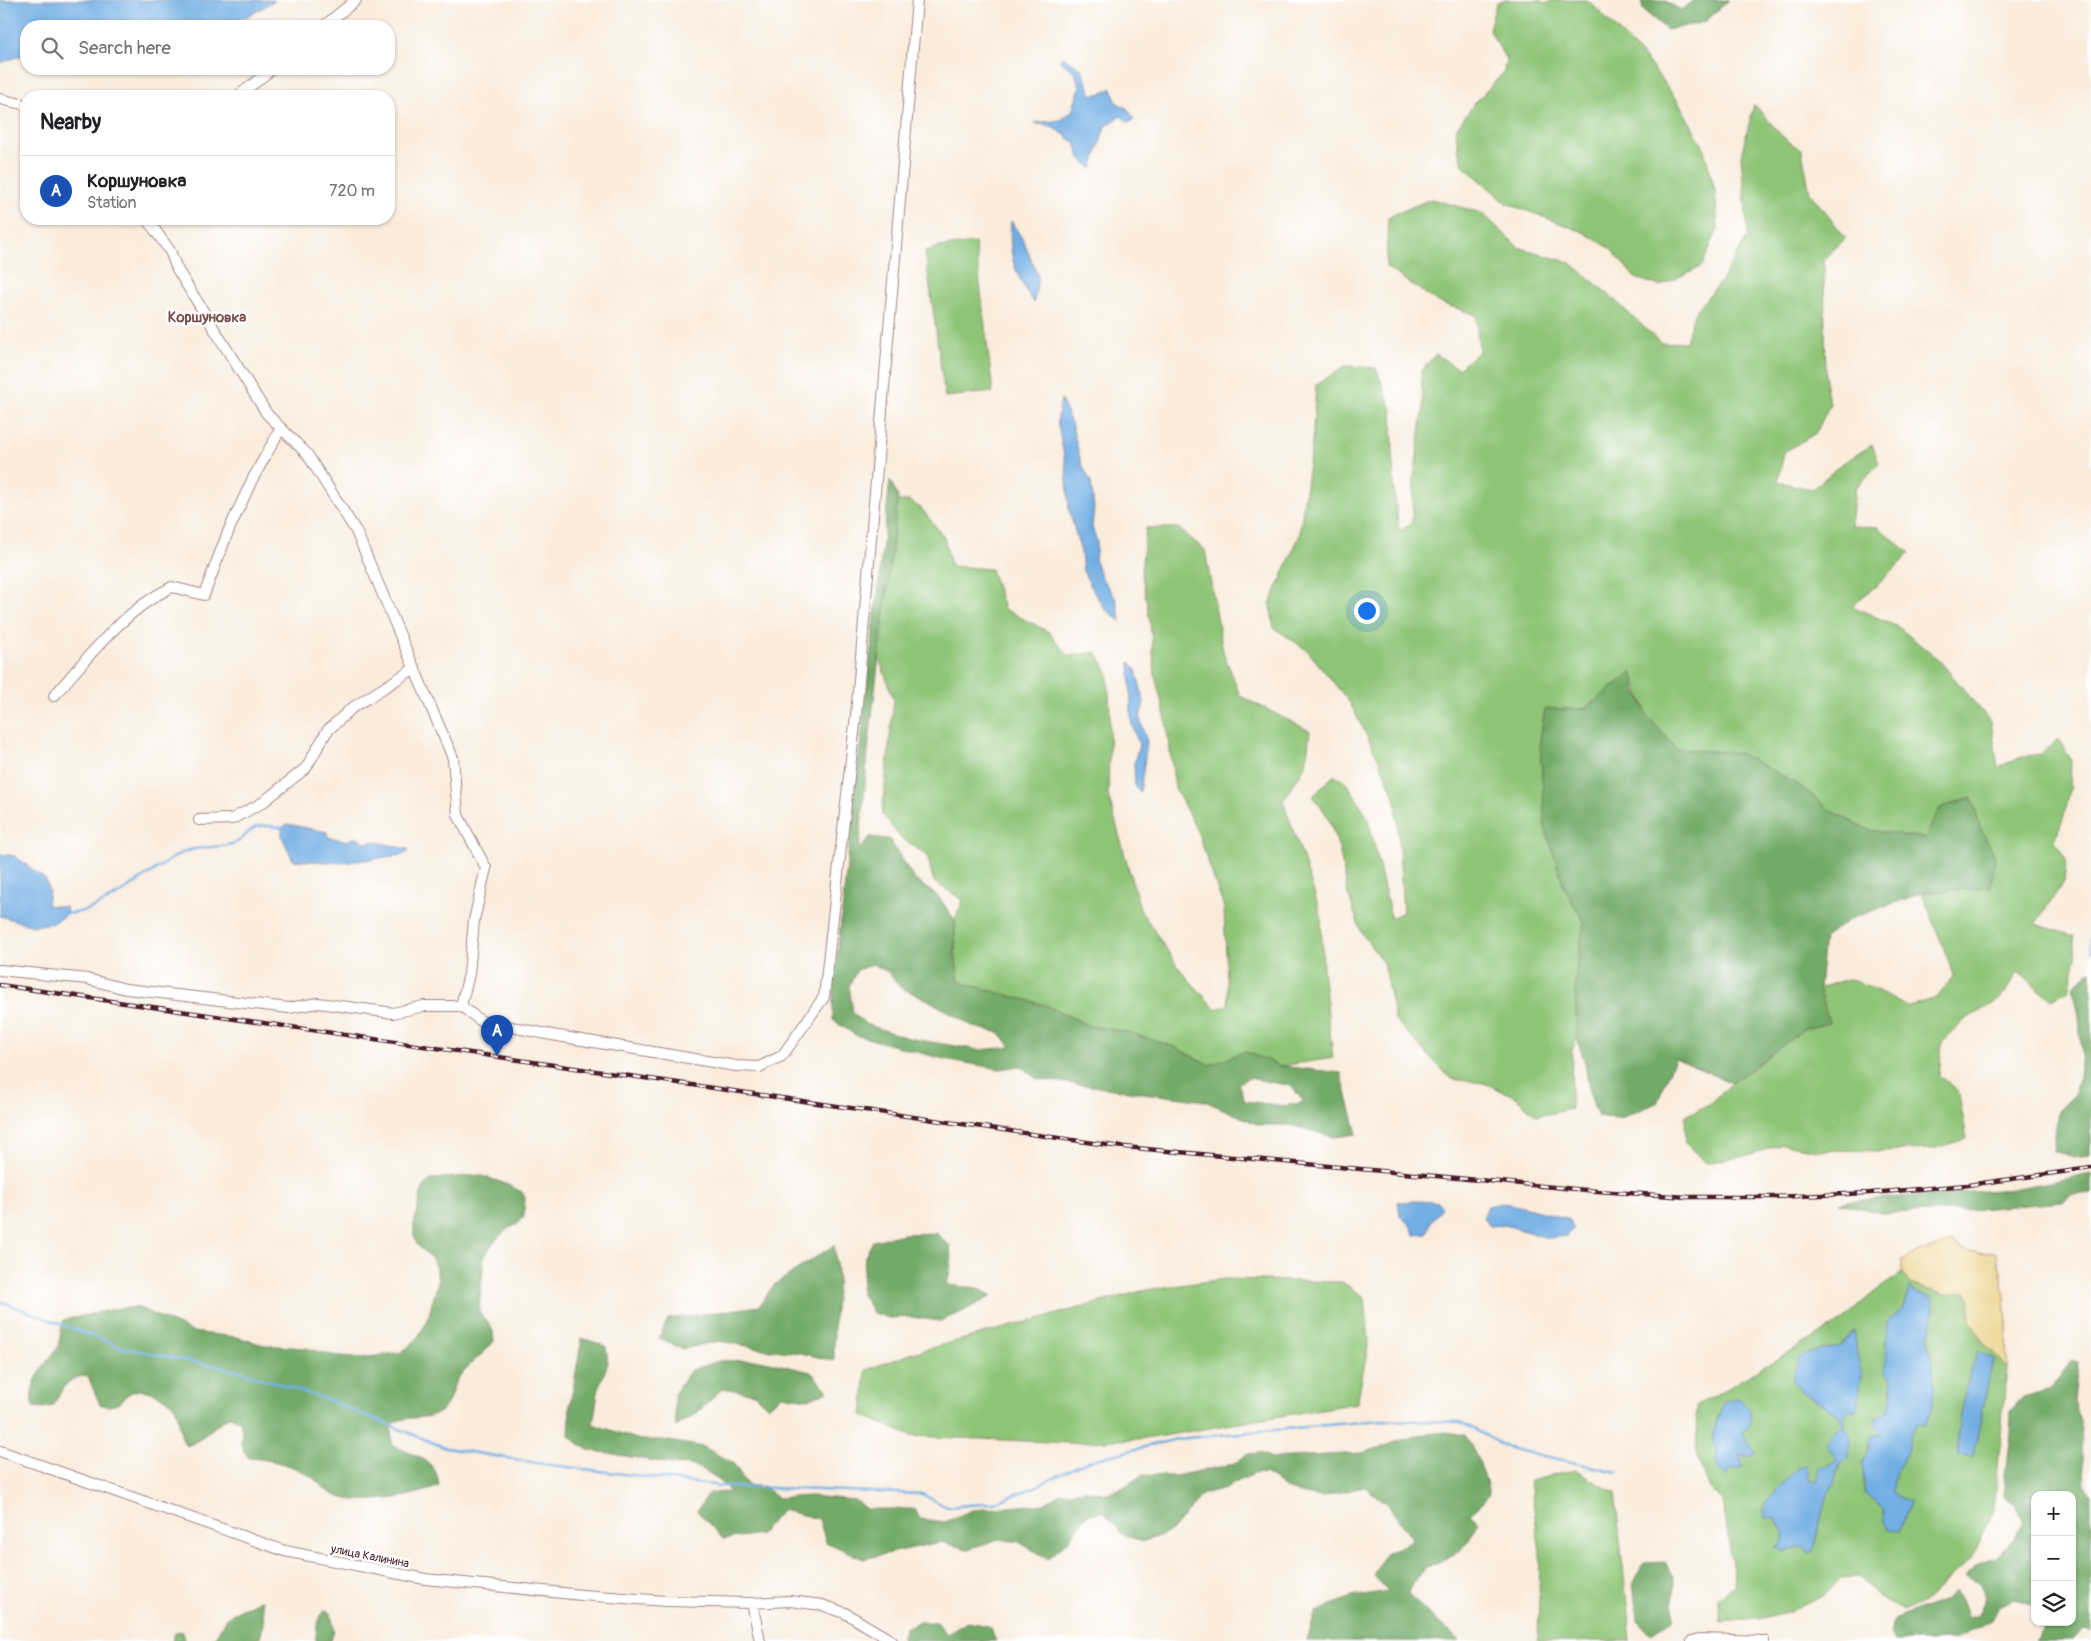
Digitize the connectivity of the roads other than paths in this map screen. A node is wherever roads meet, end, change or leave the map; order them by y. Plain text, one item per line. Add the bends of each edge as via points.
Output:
1 (356, 0) edge
2 (917, 0) edge
3 (331, 20) edge
4 (264, 75) edge
5 (246, 90) edge
6 (0, 99) edge
7 (20, 104) edge
8 (151, 225) edge
9 (282, 428) junction
10 (415, 668) junction
11 (54, 696) dead end
12 (199, 820) dead end
13 (0, 970) edge
14 (462, 1006) junction
15 (0, 1451) edge
16 (752, 1603) junction
17 (1695, 1640) edge
18 (760, 1641) edge
19 (892, 1641) edge
20 (1764, 1641) edge

1 - 3 street
2 - 14 street via 856,715 824,997 782,1056 759,1068 481,1021
4 - 5 street
6 - 7 street
8 - 9 street via 267,414
9 - 10 street via 307,454 356,530
9 - 11 street via 252,480 204,595 172,587 154,596 106,637
10 - 12 street via 352,708 327,731 306,768 262,804 232,819
10 - 14 street via 453,758 458,815 486,868 474,920 469,974
13 - 14 street via 290,1008 318,1003 393,1013 424,1006
15 - 16 street, улица Калинина via 285,1551 425,1579 582,1595
16 - 18 street
16 - 19 street, улица Калинина via 790,1601 822,1605 846,1613
17 - 20 street

